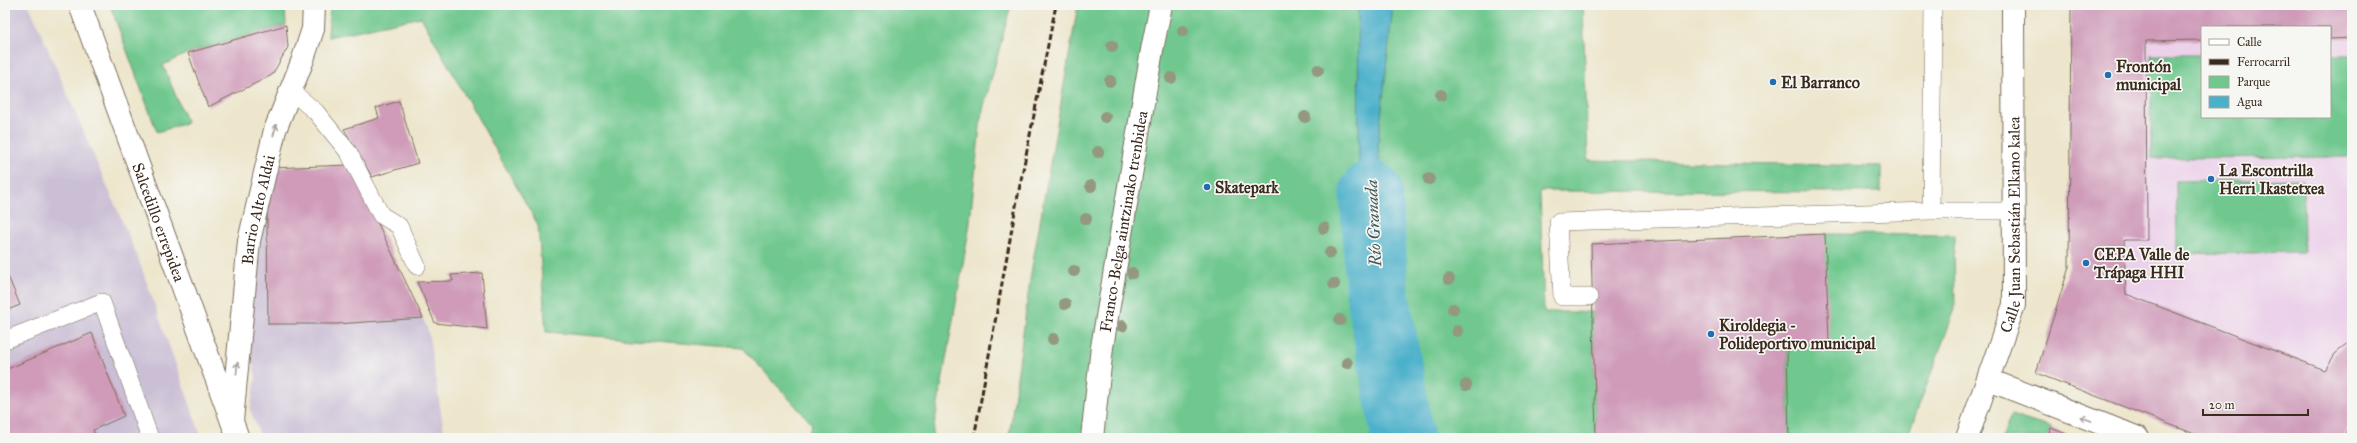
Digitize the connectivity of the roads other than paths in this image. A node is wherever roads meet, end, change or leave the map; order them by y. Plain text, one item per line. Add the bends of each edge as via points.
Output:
1 (80, 5) edge
2 (314, 5) edge
3 (1161, 5) edge
4 (1933, 5) edge
5 (2013, 5) edge
6 (290, 90) junction
7 (1931, 211) junction
8 (2012, 211) junction
9 (417, 266) dead end
10 (1589, 297) dead end
11 (5, 340) edge
12 (1989, 380) junction
13 (235, 430) edge
14 (2127, 436) edge
15 (150, 438) edge
16 (1092, 438) edge
17 (1967, 438) edge

1 - 13 street, Salcedillo errepidea
2 - 6 street, Barrio Alto Aldai via 313,29
3 - 16 street, Franco-Belga aintzinako trenbidea via 1102,347
4 - 7 lane
5 - 8 street, Calle Juan Sebastián Elkano kalea
6 - 9 lane via 316,112 350,154 382,215 399,226
13 -> 6 street, Barrio Alto Aldai via 249,241 275,130
7 - 8 lane
7 - 10 lane via 1558,222 1562,297
8 - 12 street, Calle Juan Sebastián Elkano kalea via 2014,305
11 - 15 lane via 102,302
14 -> 12 street
12 - 17 street, Calle Juan Sebastián Elkano kalea

